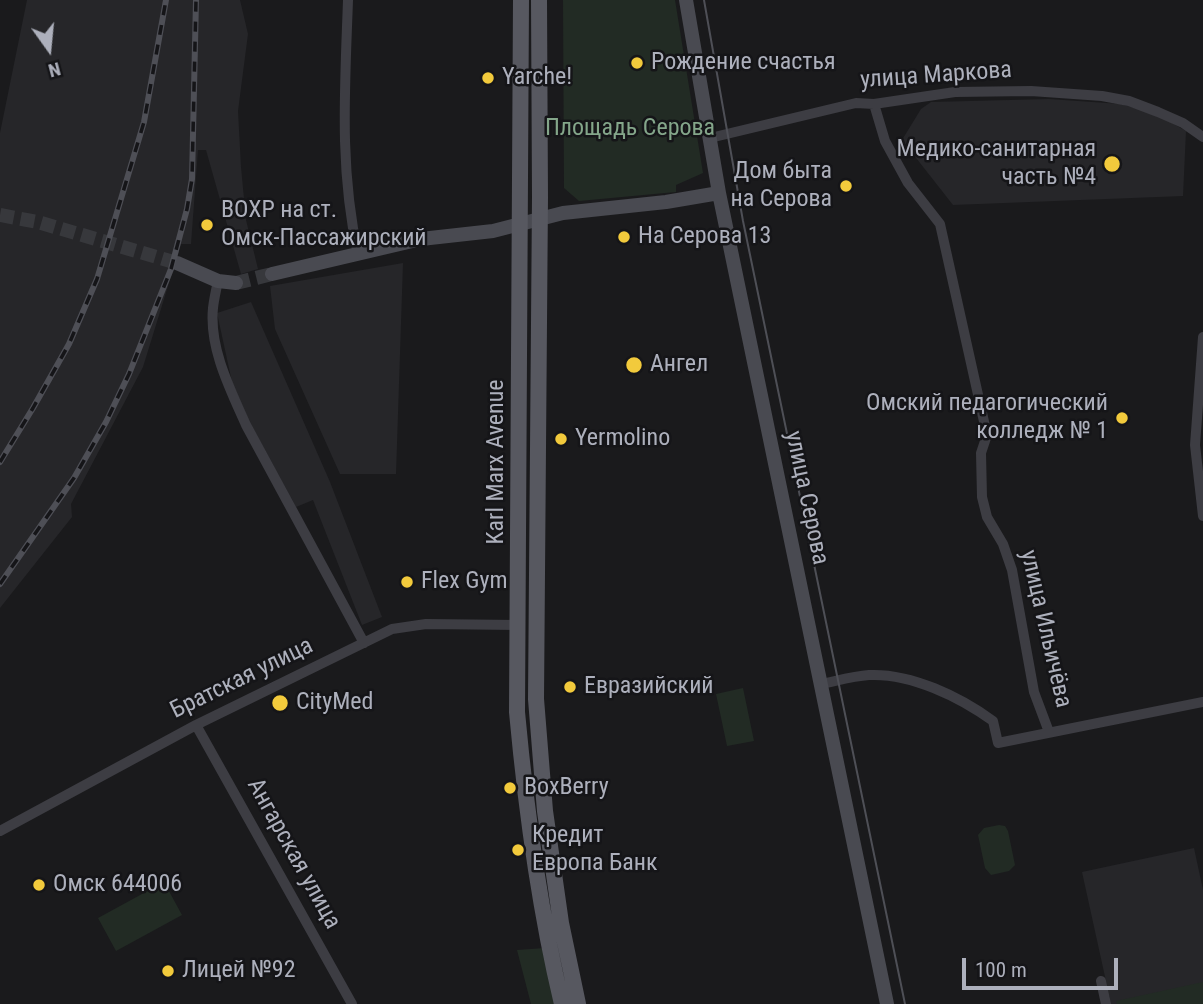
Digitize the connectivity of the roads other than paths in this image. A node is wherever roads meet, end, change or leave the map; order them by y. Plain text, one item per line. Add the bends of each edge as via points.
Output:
1 (348, 0) edge
2 (522, 0) edge
3 (539, 0) edge
4 (686, 0) edge
5 (874, 104) junction
6 (1203, 137) edge
7 (710, 138) junction
8 (719, 192) junction
9 (540, 219) junction
10 (521, 224) junction
11 (358, 254) junction
12 (177, 263) tunnel mouth
13 (272, 274) tunnel mouth
14 (218, 281) junction
15 (236, 283) tunnel mouth
16 (1203, 337) edge
17 (1203, 516) edge
18 (519, 625) junction
19 (364, 643) junction
20 (821, 684) junction
21 (1203, 702) edge
22 (197, 724) junction
23 (1049, 732) junction
24 (0, 831) edge
25 (1101, 981) dead end
26 (352, 1004) edge
27 (562, 1004) edge
28 (578, 1004) edge
29 (887, 1004) edge
30 (1106, 1004) edge

1 - 11 street via 343,150
2 - 10 main road, Karl Marx Avenue
3 - 9 main road, Karl Marx Avenue
4 - 7 street, улица Серова
5 - 6 street, улица Маркова via 955,92 1102,96 1158,112
5 - 7 street, улица Маркова via 856,103
5 - 23 street, улица Ильичёва via 885,141 908,183 940,223 987,435 981,453 982,497 1012,570 1034,692
7 - 8 street, улица Серова
8 - 9 street
8 - 20 street, улица Серова
9 - 10 street
9 - 28 main road, Karl Marx Avenue via 536,699 545,811
10 - 11 street
10 - 18 main road, Karl Marx Avenue
11 - 13 street
12 - 14 street
14 - 15 street
14 - 19 street via 214,327 232,392
16 - 17 street via 1195,445
18 - 19 street, Братская улица via 405,626
18 - 27 main road, Karl Marx Avenue via 517,712 527,814 542,916
19 - 22 street, Братская улица
20 - 23 street via 887,675 968,702 993,721 998,743
20 - 29 street, улица Серова
21 - 23 street
22 - 24 street, Братская улица
22 - 26 street, Ангарская улица
25 - 30 street

